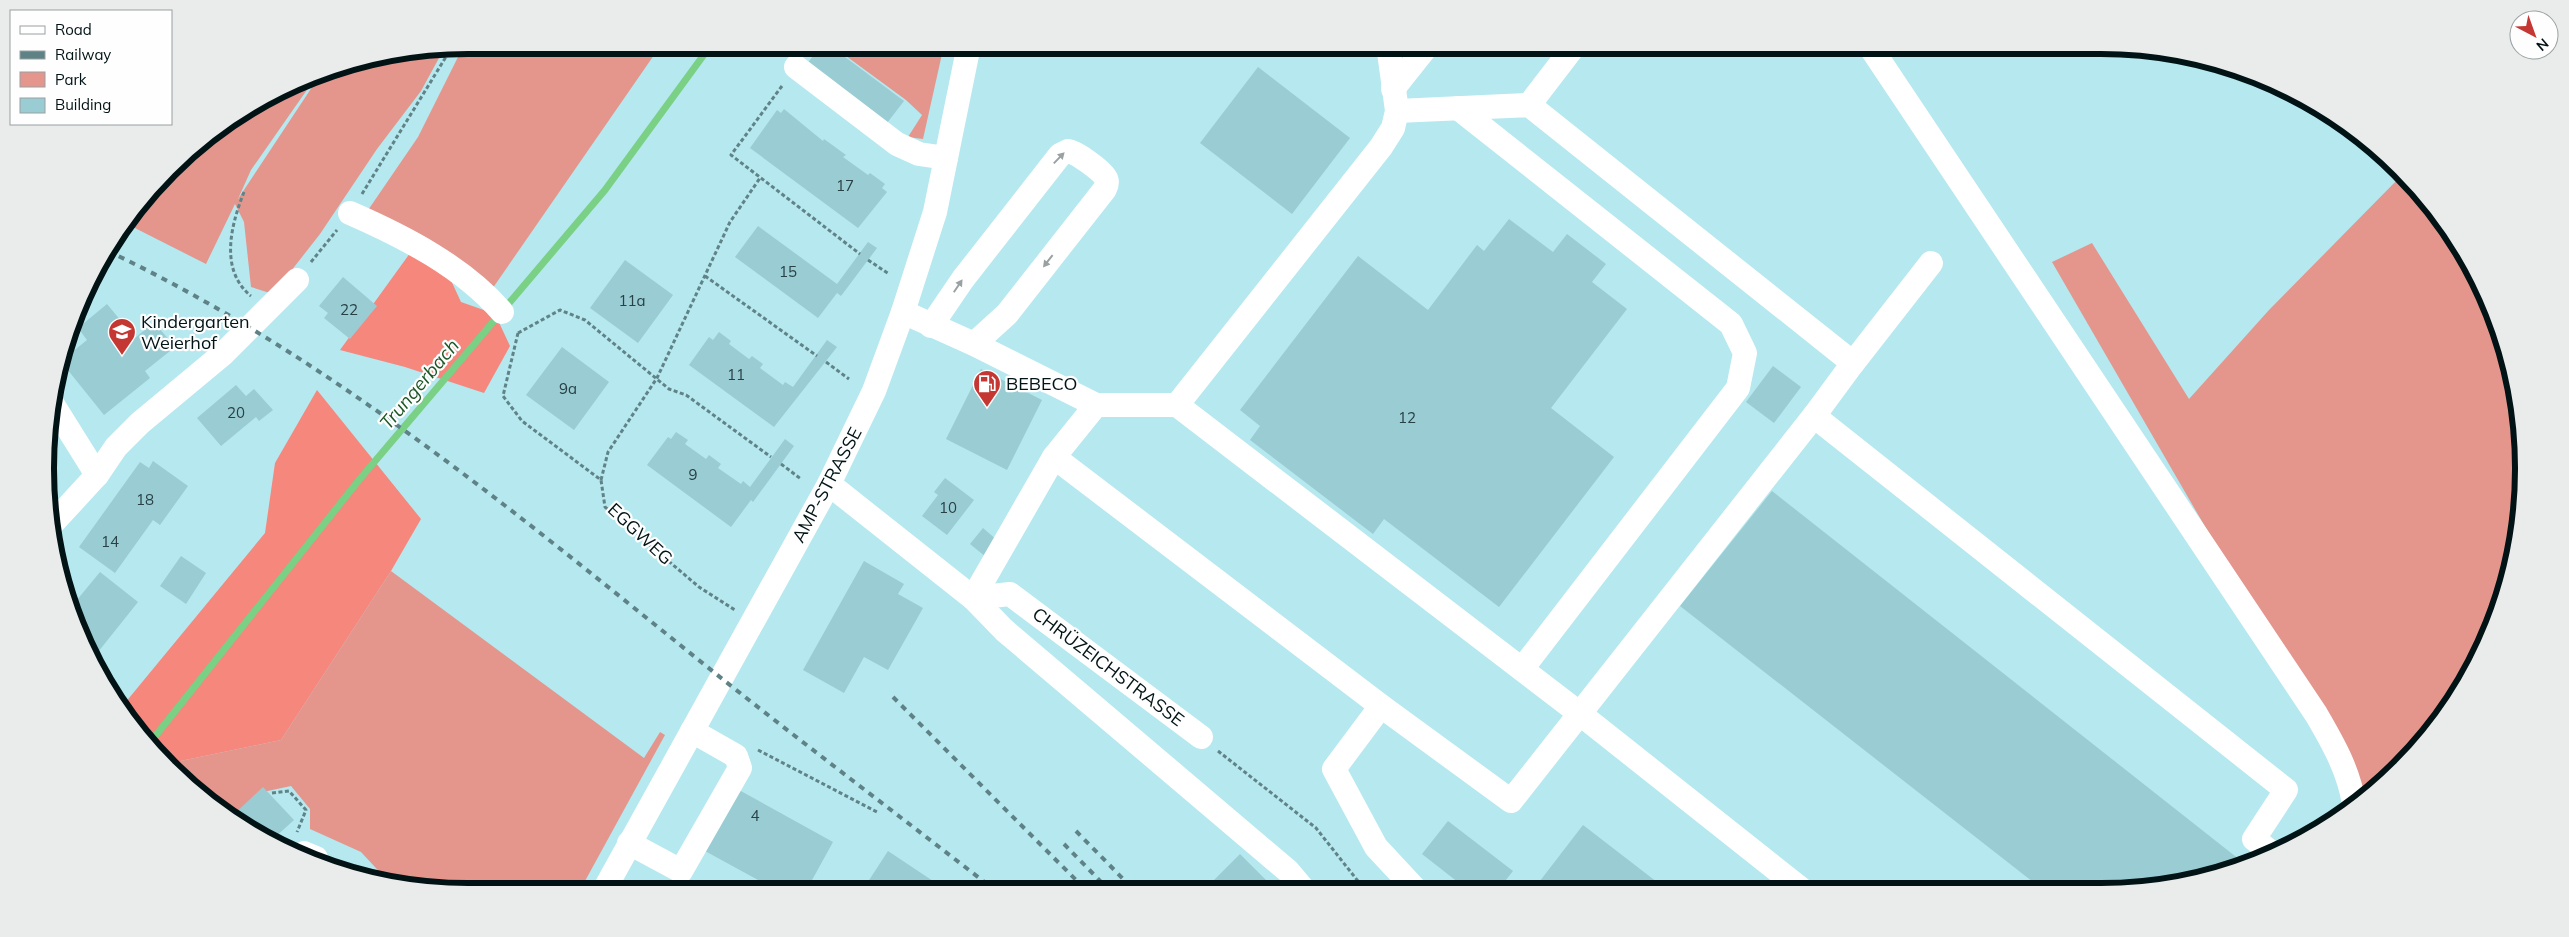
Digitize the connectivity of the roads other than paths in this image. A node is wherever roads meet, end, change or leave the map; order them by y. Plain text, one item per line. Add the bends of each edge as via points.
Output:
1 (967, 54) edge
2 (1389, 54) edge
3 (1423, 54) edge
4 (1568, 54) edge
5 (1875, 54) edge
6 (796, 67) road end
7 (1395, 100) junction
8 (1529, 105) junction
9 (1458, 108) junction
10 (946, 158) junction
11 (350, 213) road end
12 (1931, 263) dead end
13 (297, 280) road end
14 (502, 312) dead end
15 (903, 312) junction
16 (931, 326) junction
17 (974, 344) junction
18 (1852, 363) junction
19 (1096, 405) junction
20 (1177, 405) junction
21 (57, 412) edge
22 (1814, 416) junction
23 (1054, 458) junction
24 (96, 475) junction
25 (829, 484) junction
26 (57, 519) edge
27 (973, 598) junction
28 (1522, 669) junction
29 (1381, 706) junction
30 (1579, 713) junction
31 (692, 731) junction
32 (1200, 738) road end
33 (2353, 798) edge
34 (630, 843) junction
35 (2266, 849) edge
36 (608, 883) edge
37 (1298, 883) edge
38 (1410, 883) edge
39 (1793, 883) edge

1 - 10 street, AMP-STRASSE
2 - 7 street
3 - 7 street
4 - 8 street
5 - 33 street via 2316,714 2335,746 2352,786
6 - 10 street via 897,144 919,154
7 - 9 street
7 - 20 street via 1393,128 1381,147
8 - 9 street
8 - 18 street
9 - 28 street via 1731,324 1746,353 1738,388
10 - 15 street, AMP-STRASSE via 935,212
11 - 14 street via 394,232 440,261 487,294
12 - 18 street
13 - 24 street via 223,354 134,429
15 - 16 street
15 - 25 street, AMP-STRASSE via 874,391
16 - 17 street
16 -> 17 street via 963,279 1060,156 1068,151 1076,153 1104,175 1105,189 1007,314
17 - 19 street
18 - 22 street
19 - 20 street
19 - 23 street
20 - 28 street
21 - 24 street
22 - 30 street
22 - 35 street via 2286,790 2254,839
23 - 27 street
23 - 29 street
24 - 26 street
25 - 27 street
25 - 31 street, AMP-STRASSE
27 - 32 street, CHRÜZEICHSTRASSE via 1010,594
27 - 37 street via 1004,630 1288,871
28 - 30 street
29 - 30 street via 1511,801
29 - 38 street via 1334,769 1376,846
30 - 39 street
31 - 34 street, AMP-STRASSE
31 - 34 street via 736,756 740,768 681,871
34 - 36 street, AMP-STRASSE

